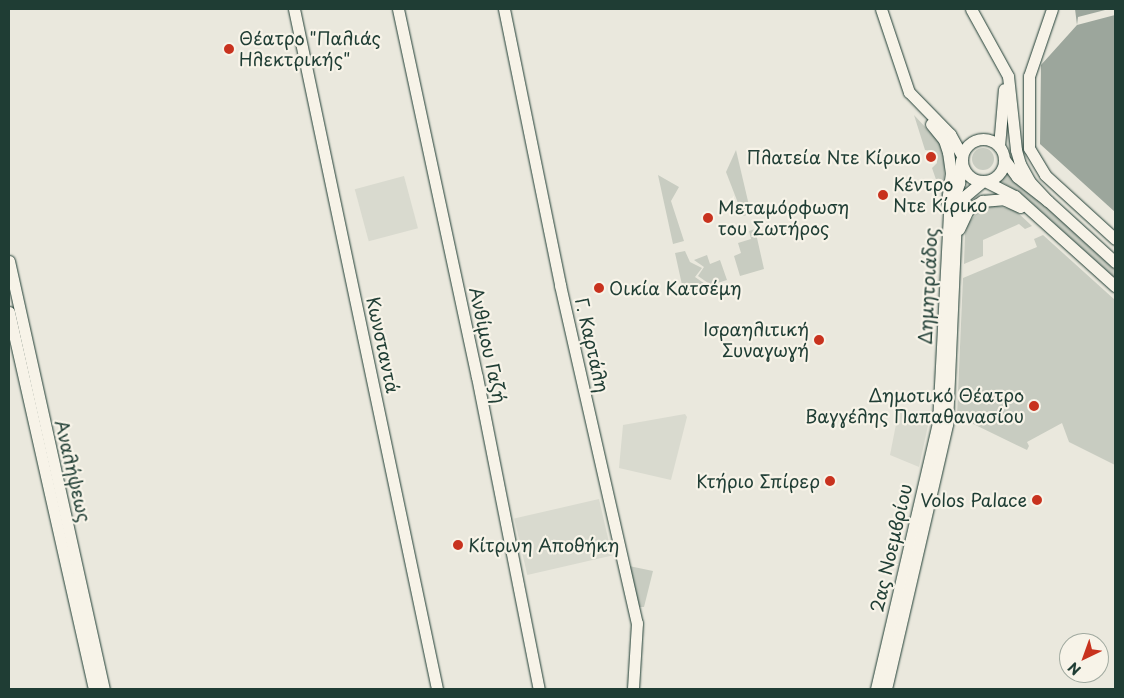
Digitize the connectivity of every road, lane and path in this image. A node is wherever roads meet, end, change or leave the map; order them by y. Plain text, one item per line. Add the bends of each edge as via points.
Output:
1 (294, 9) edge
2 (398, 9) edge
3 (504, 9) edge
4 (881, 9) edge
5 (971, 9) edge
6 (1052, 9) edge
7 (1002, 64) junction
8 (909, 92) junction
9 (999, 146) junction
10 (961, 158) junction
11 (1004, 159) junction
12 (984, 181) junction
13 (1048, 201) junction
14 (949, 214) junction
15 (1043, 222) junction
16 (1115, 239) edge
17 (957, 241) junction
18 (9, 261) edge
19 (1115, 262) edge
20 (1115, 286) edge
21 (9, 312) edge
22 (36, 410) junction
23 (943, 417) junction
24 (94, 689) edge
25 (104, 689) edge
26 (437, 689) edge
27 (539, 689) edge
28 (633, 689) edge
29 (876, 689) edge
30 (886, 689) edge

1 - 26 main road, Κωνσταντά
2 - 27 main road, Ανθίμου Γαζή via 471,347
3 - 28 main road, Γ. Καρτάλη via 560,285 637,623
4 - 8 main road
5 - 7 main road
6 - 16 main road via 1029,76 1029,148 1045,175
7 - 9 main road via 1005,97
7 - 13 main road via 1011,85 1018,159 1030,182
8 - 10 main road via 950,134
8 - 14 main road via 947,149
9 - 10 main road via 988,139 977,139 968,144
9 - 11 main road
10 - 12 main road via 968,175
10 - 14 main road, Δημητριάδος via 958,187
11 - 12 main road via 998,174
11 - 13 main road via 1017,177
12 - 15 main road via 1010,192
12 - 17 main road, Δημητριάδος via 959,204 955,225
13 - 19 main road
14 - 23 main road, Δημητριάδος
15 - 17 main road via 1012,202 988,199 966,212
15 - 20 main road
17 - 23 main road, Δημητριάδος
18 - 22 main road, Αναλήψεως
21 - 22 main road, Αναλήψεως
22 - 24 main road, Αναλήψεως
22 - 25 main road, Αναλήψεως
23 - 29 main road, 2ας Νοεμβρίου
23 - 30 main road, 2ας Νοεμβρίου

